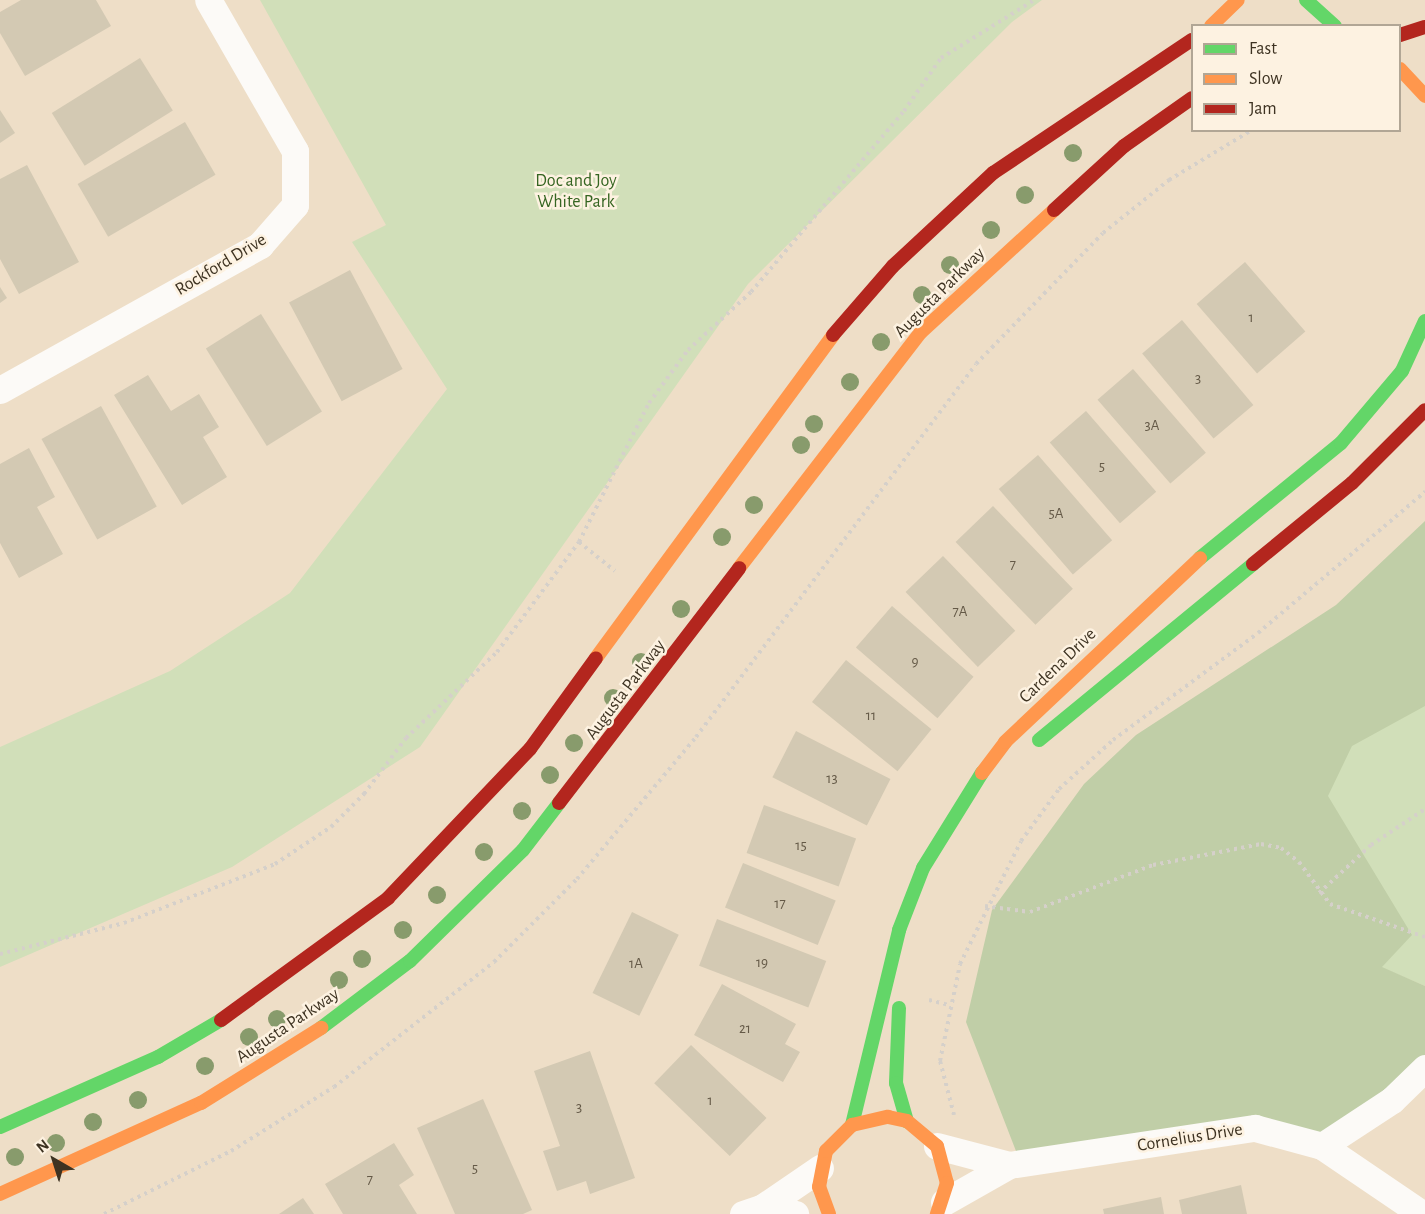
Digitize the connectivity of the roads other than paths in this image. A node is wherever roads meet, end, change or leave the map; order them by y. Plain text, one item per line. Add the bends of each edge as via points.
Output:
1 (208, 0) edge
2 (1238, 0) edge
3 (1306, 0) edge
4 (1213, 24) edge
5 (1333, 24) edge
6 (1425, 27) edge
7 (1401, 35) edge
8 (1191, 41) edge
9 (1401, 70) edge
10 (1425, 96) edge
11 (1191, 99) edge
12 (1425, 321) edge
13 (0, 390) edge
14 (1425, 410) edge
15 (1028, 752) dead end
16 (901, 994) dead end
17 (1425, 1068) edge
18 (908, 1121) junction
19 (852, 1125) junction
20 (0, 1127) edge
21 (937, 1146) junction
22 (1322, 1146) junction
23 (1008, 1165) junction
24 (820, 1168) junction
25 (0, 1194) edge
26 (940, 1208) edge
27 (753, 1211) edge
28 (795, 1214) edge
29 (829, 1214) edge
30 (1422, 1214) edge

1 - 13 street, Rockford Drive via 295,151 299,176 296,205 260,245
2 - 4 main road
3 - 5 main road
6 - 7 main road
8 - 20 main road via 993,173 893,266 831,337 530,749 388,898 226,1017 158,1057
9 - 10 main road
11 - 25 main road, Augusta Parkway via 1109,159 921,332 523,850 410,961 309,1037 201,1103
12 - 19 main road, Cardena Drive via 1402,371 1341,443 1184,572 1005,742 966,795 923,868 899,930
14 - 15 main road via 1352,483 1079,704
16 - 18 main road via 894,1049
17 - 22 street via 1392,1100
18 - 19 main road via 888,1117
18 - 21 main road
19 - 24 main road via 826,1151
21 - 23 street, Cornelius Drive
21 - 26 main road via 945,1164
22 - 23 street, Cornelius Drive via 1255,1128
22 - 30 street, Cornelius Drive
23 - 26 street, Cornelius Drive
24 - 27 street
24 - 29 main road
27 - 28 street

